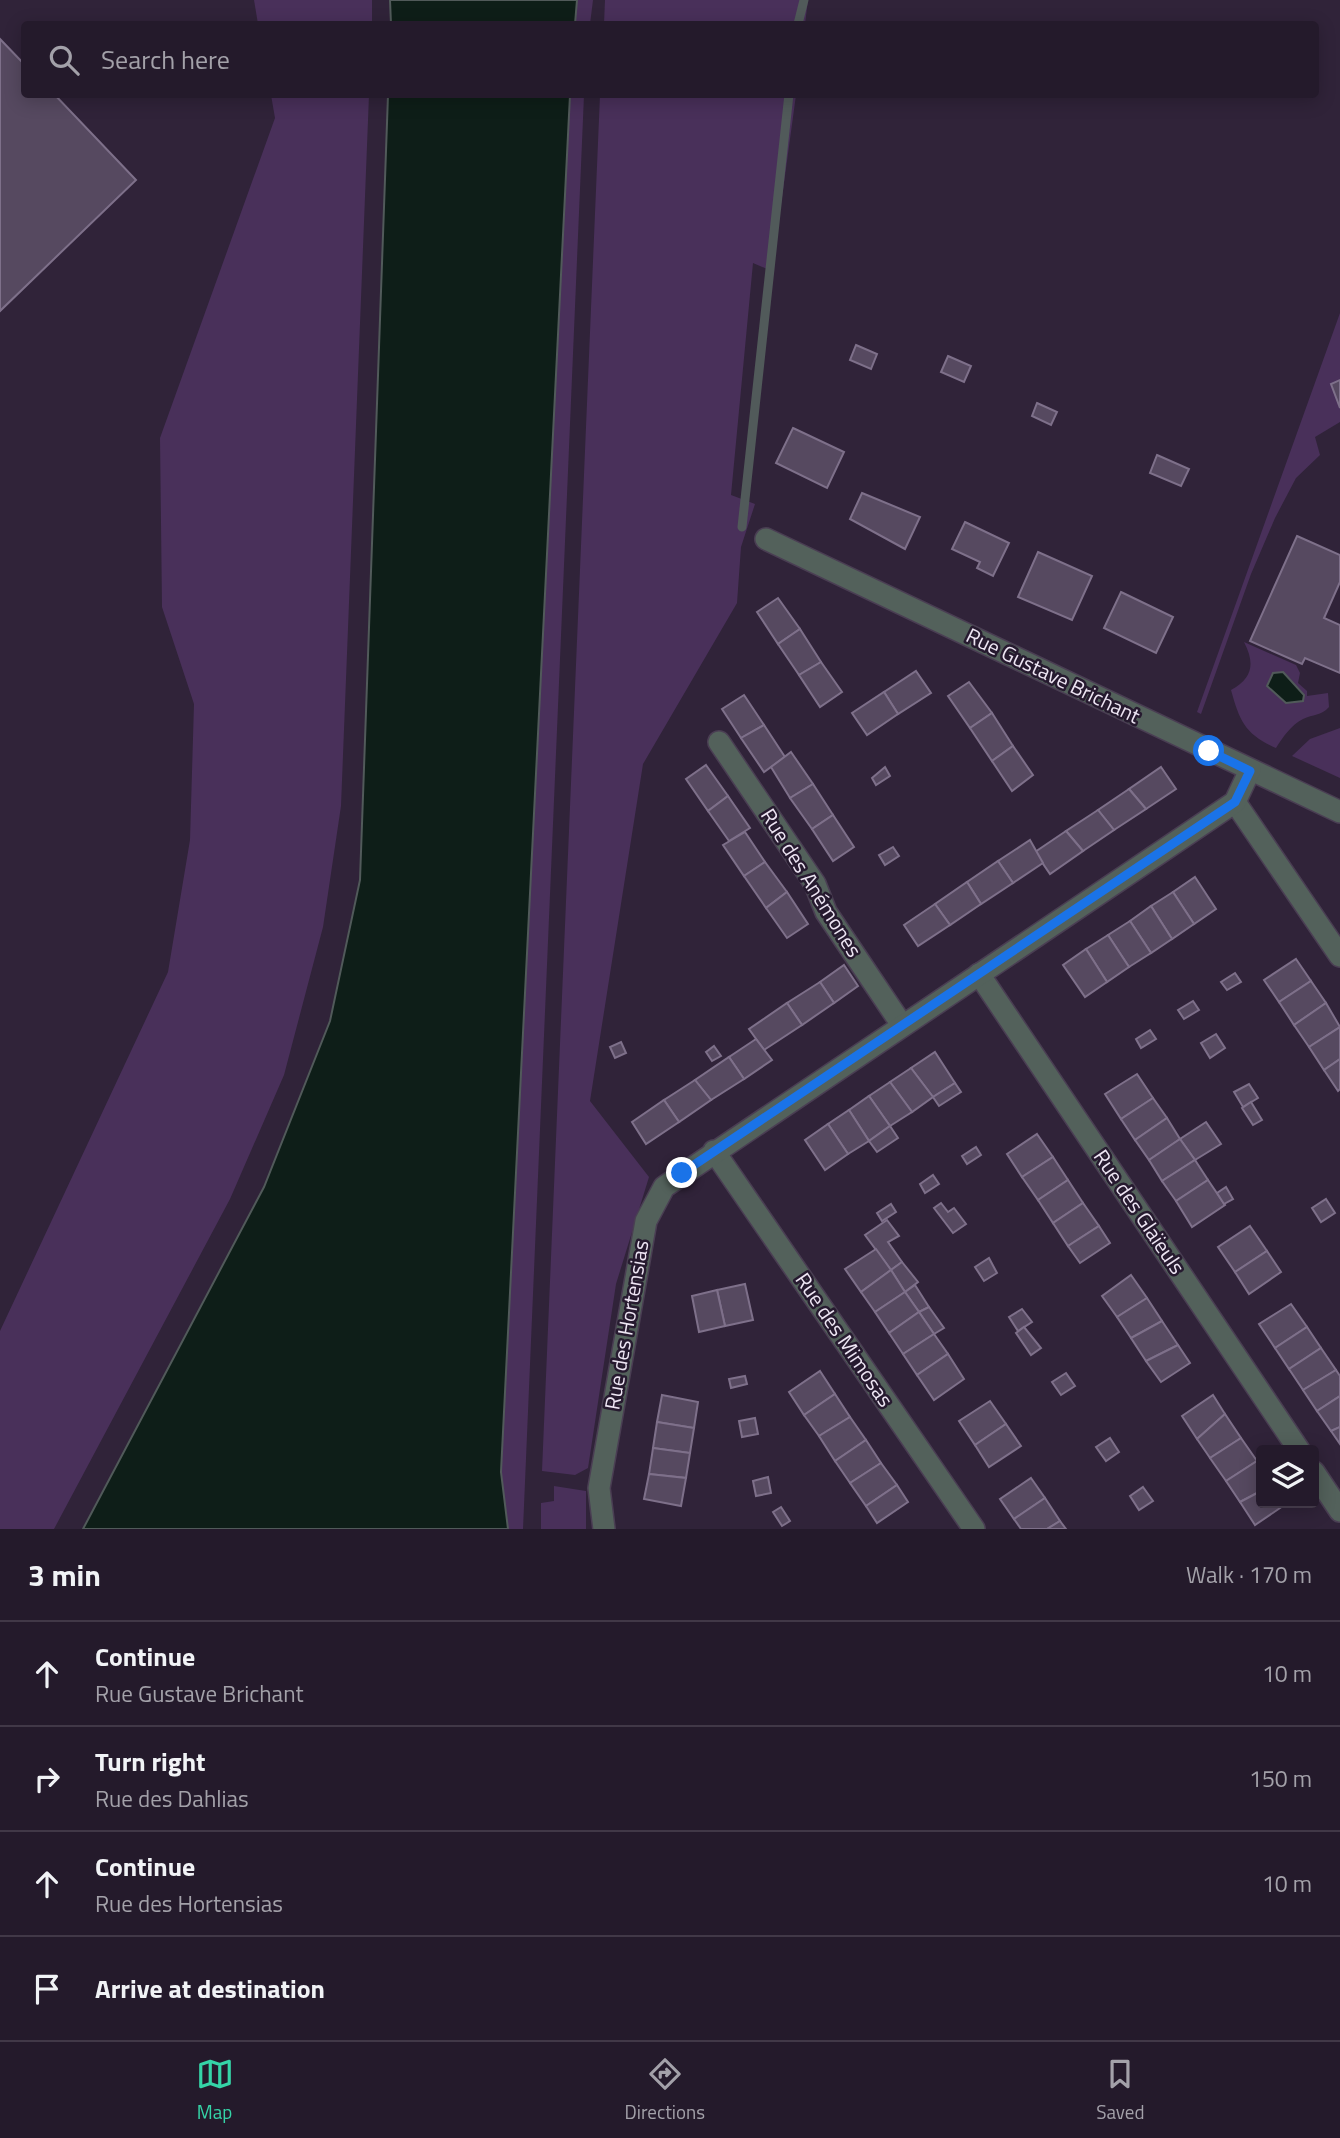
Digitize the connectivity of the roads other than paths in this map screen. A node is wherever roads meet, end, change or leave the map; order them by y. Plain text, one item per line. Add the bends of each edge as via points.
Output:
1 (766, 539) dead end
2 (719, 742) dead end
3 (1250, 771) junction
4 (1235, 802) junction
5 (1340, 812) edge
6 (1340, 956) edge
7 (979, 974) junction
8 (902, 1025) junction
9 (714, 1152) junction
10 (1296, 1445) edge
11 (1319, 1480) edge
12 (1340, 1511) edge
13 (604, 1529) edge
14 (974, 1529) edge

1 - 3 street, Rue Gustave Brichant
2 - 8 street, Rue des Anémones via 815,884 827,912
3 - 4 street
3 - 5 street, Rue Gustave Brichant
4 - 6 street
4 - 7 street, Rue des Hortensias
7 - 8 street, Rue des Hortensias
7 - 10 street, Rue des Glaïeuls
8 - 9 street, Rue des Hortensias
9 - 13 street, Rue des Hortensias via 664,1187 646,1221 599,1488
9 - 14 street, Rue des Mimosas
11 - 12 street

